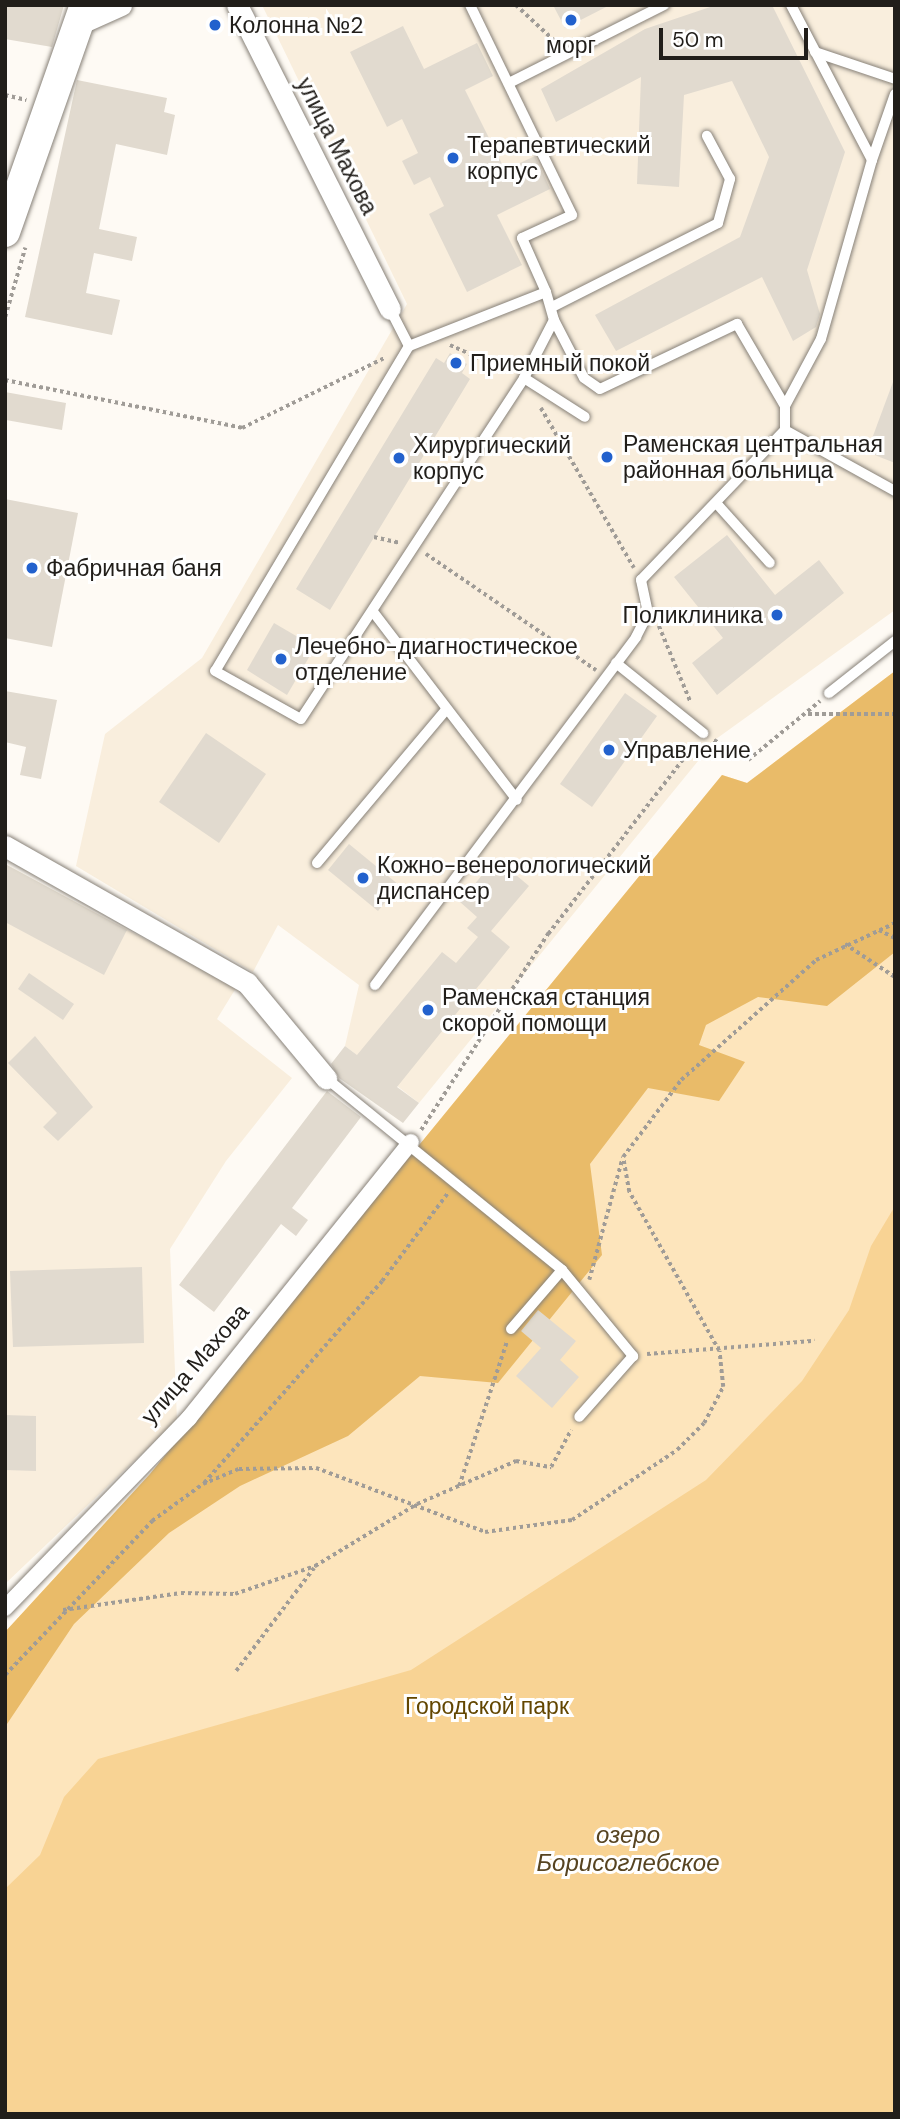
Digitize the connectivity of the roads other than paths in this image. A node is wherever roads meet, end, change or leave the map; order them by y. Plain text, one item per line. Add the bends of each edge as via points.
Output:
1 (121, 5) edge
2 (237, 5) edge
3 (470, 5) edge
4 (664, 5) edge
5 (791, 5) edge
6 (83, 14) edge
7 (815, 52) junction
8 (895, 79) edge
9 (509, 83) junction
10 (895, 94) edge
11 (707, 136) dead end
12 (872, 160) junction
13 (5, 232) edge
14 (546, 292) junction
15 (552, 307) junction
16 (390, 309) joint
17 (554, 320) junction
18 (409, 346) junction
19 (524, 378) junction
20 (785, 406) junction
21 (585, 416) dead end
22 (785, 430) junction
23 (895, 491) edge
24 (717, 504) junction
25 (770, 563) dead end
26 (374, 613) junction
27 (895, 641) edge
28 (616, 663) junction
29 (828, 693) road end
30 (445, 711) junction
31 (703, 733) road end
32 (517, 800) junction
33 (5, 846) edge
34 (317, 863) dead end
35 (375, 985) dead end
36 (326, 1078) joint
37 (411, 1142) junction
38 (562, 1270) junction
39 (511, 1329) road end
40 (579, 1417) road end
41 (5, 1608) edge

1 - 6 street
2 - 16 street, улица Махова
3 - 9 lane
4 - 9 lane
5 - 7 lane
6 - 13 main road
7 - 8 lane
7 - 12 lane
9 - 14 lane via 572,215 522,238
10 - 12 lane
11 - 15 lane via 730,179 718,223
12 - 20 lane via 821,339
14 - 15 lane
14 - 18 lane
15 - 17 lane
16 - 18 lane
17 - 19 lane
17 - 20 lane via 584,378 600,389 737,324
18 - 26 lane via 215,671 301,719
19 - 21 lane
19 - 26 lane
20 - 22 lane
22 - 23 lane via 848,471
22 - 24 lane
24 - 25 lane
24 - 28 lane via 641,580 648,613
26 - 30 lane
27 - 29 lane
28 - 31 lane
28 - 32 lane
30 - 32 lane
30 - 34 lane
32 - 35 lane
33 - 36 street via 247,983
36 - 37 lane
37 - 38 lane
37 - 41 street, улица Махова via 189,1418
38 - 39 lane
38 - 40 lane via 633,1356

